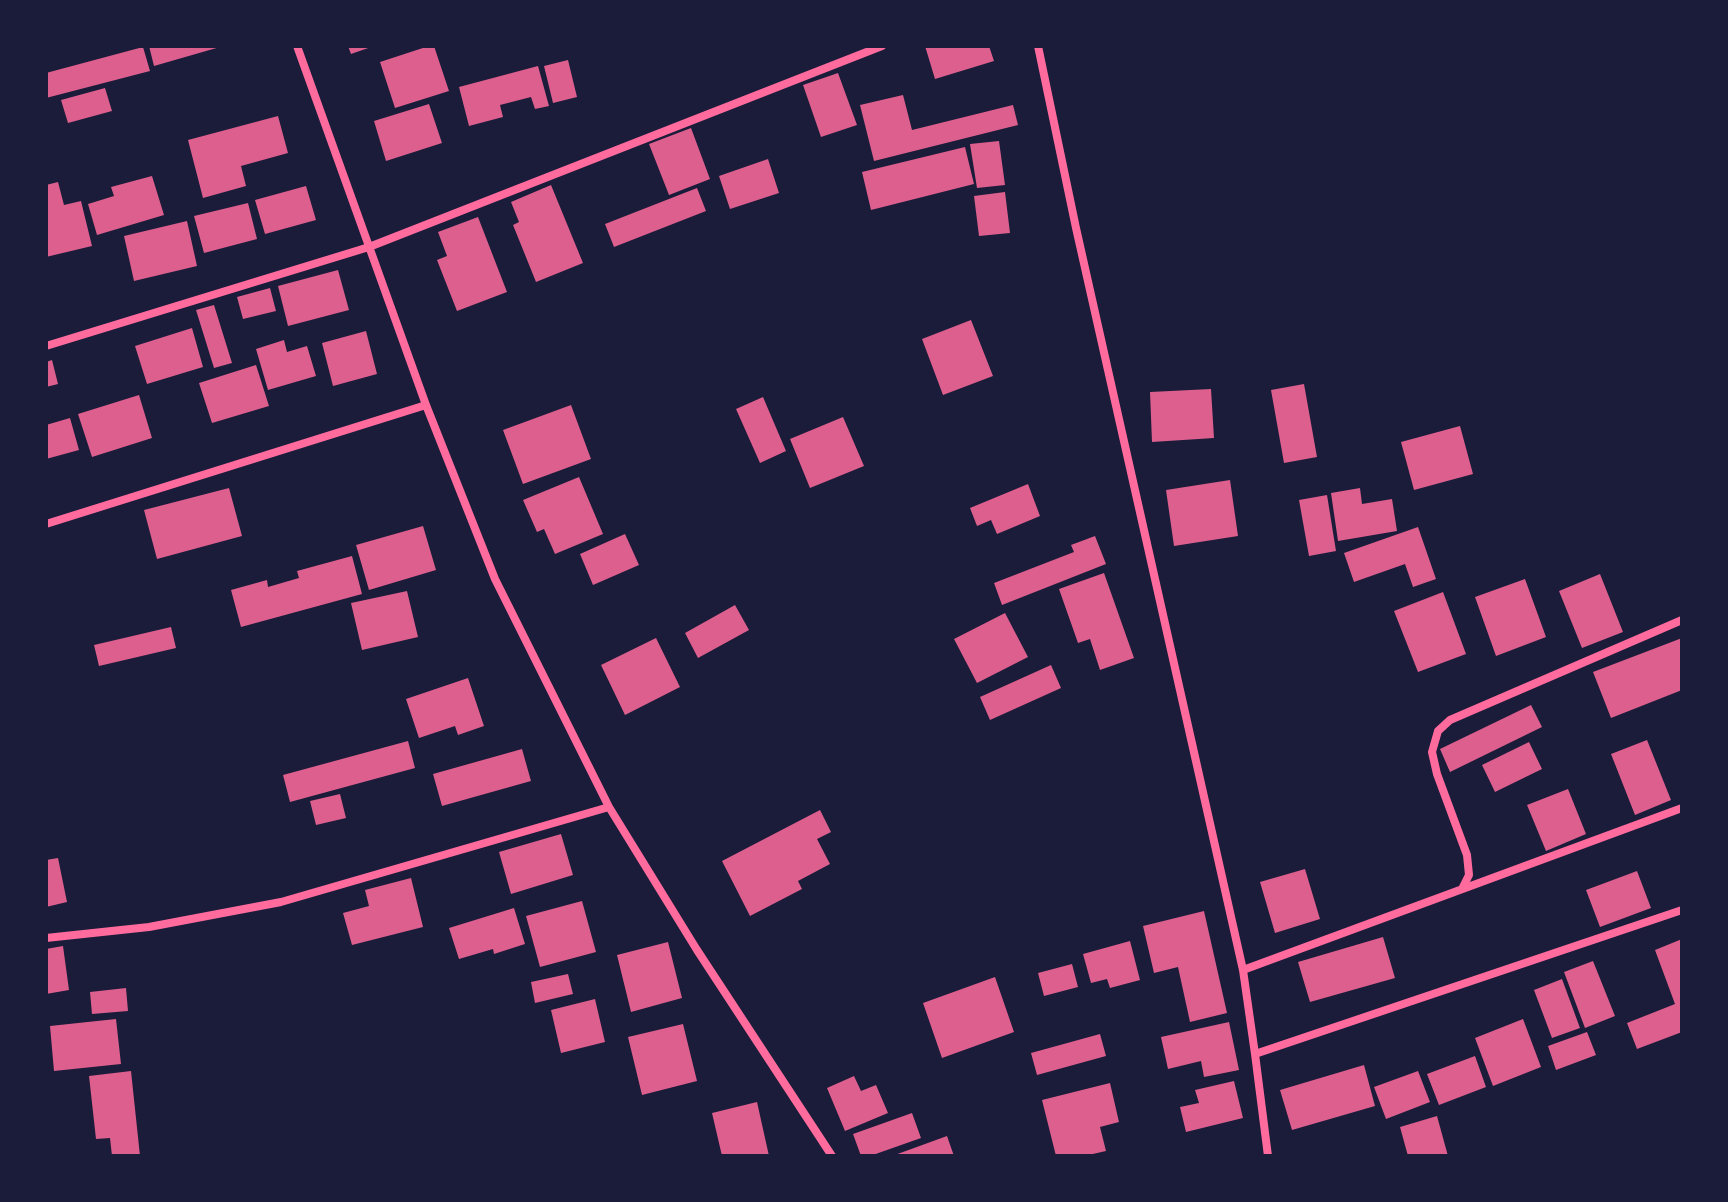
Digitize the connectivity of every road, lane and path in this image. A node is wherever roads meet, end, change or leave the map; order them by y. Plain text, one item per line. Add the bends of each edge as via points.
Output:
1 (297, 46) edge
2 (882, 46) edge
3 (1038, 46) edge
4 (369, 247) junction
5 (46, 346) edge
6 (426, 405) junction
7 (46, 524) edge
8 (1682, 620) edge
9 (609, 807) junction
10 (1682, 808) edge
11 (1462, 890) junction
12 (1682, 910) edge
13 (46, 938) edge
14 (1243, 970) junction
15 (1255, 1054) junction
16 (832, 1156) edge
17 (1268, 1156) edge

1 - 4 street
2 - 4 street
3 - 14 street
4 - 5 street
4 - 6 street
6 - 7 street
6 - 9 street via 495,579
8 - 11 street via 1450,720 1438,731 1432,752 1437,774 1467,855 1469,875
9 - 13 street via 281,902 149,927
9 - 16 street
10 - 11 street
11 - 14 street
12 - 15 street
14 - 15 street
15 - 17 street

